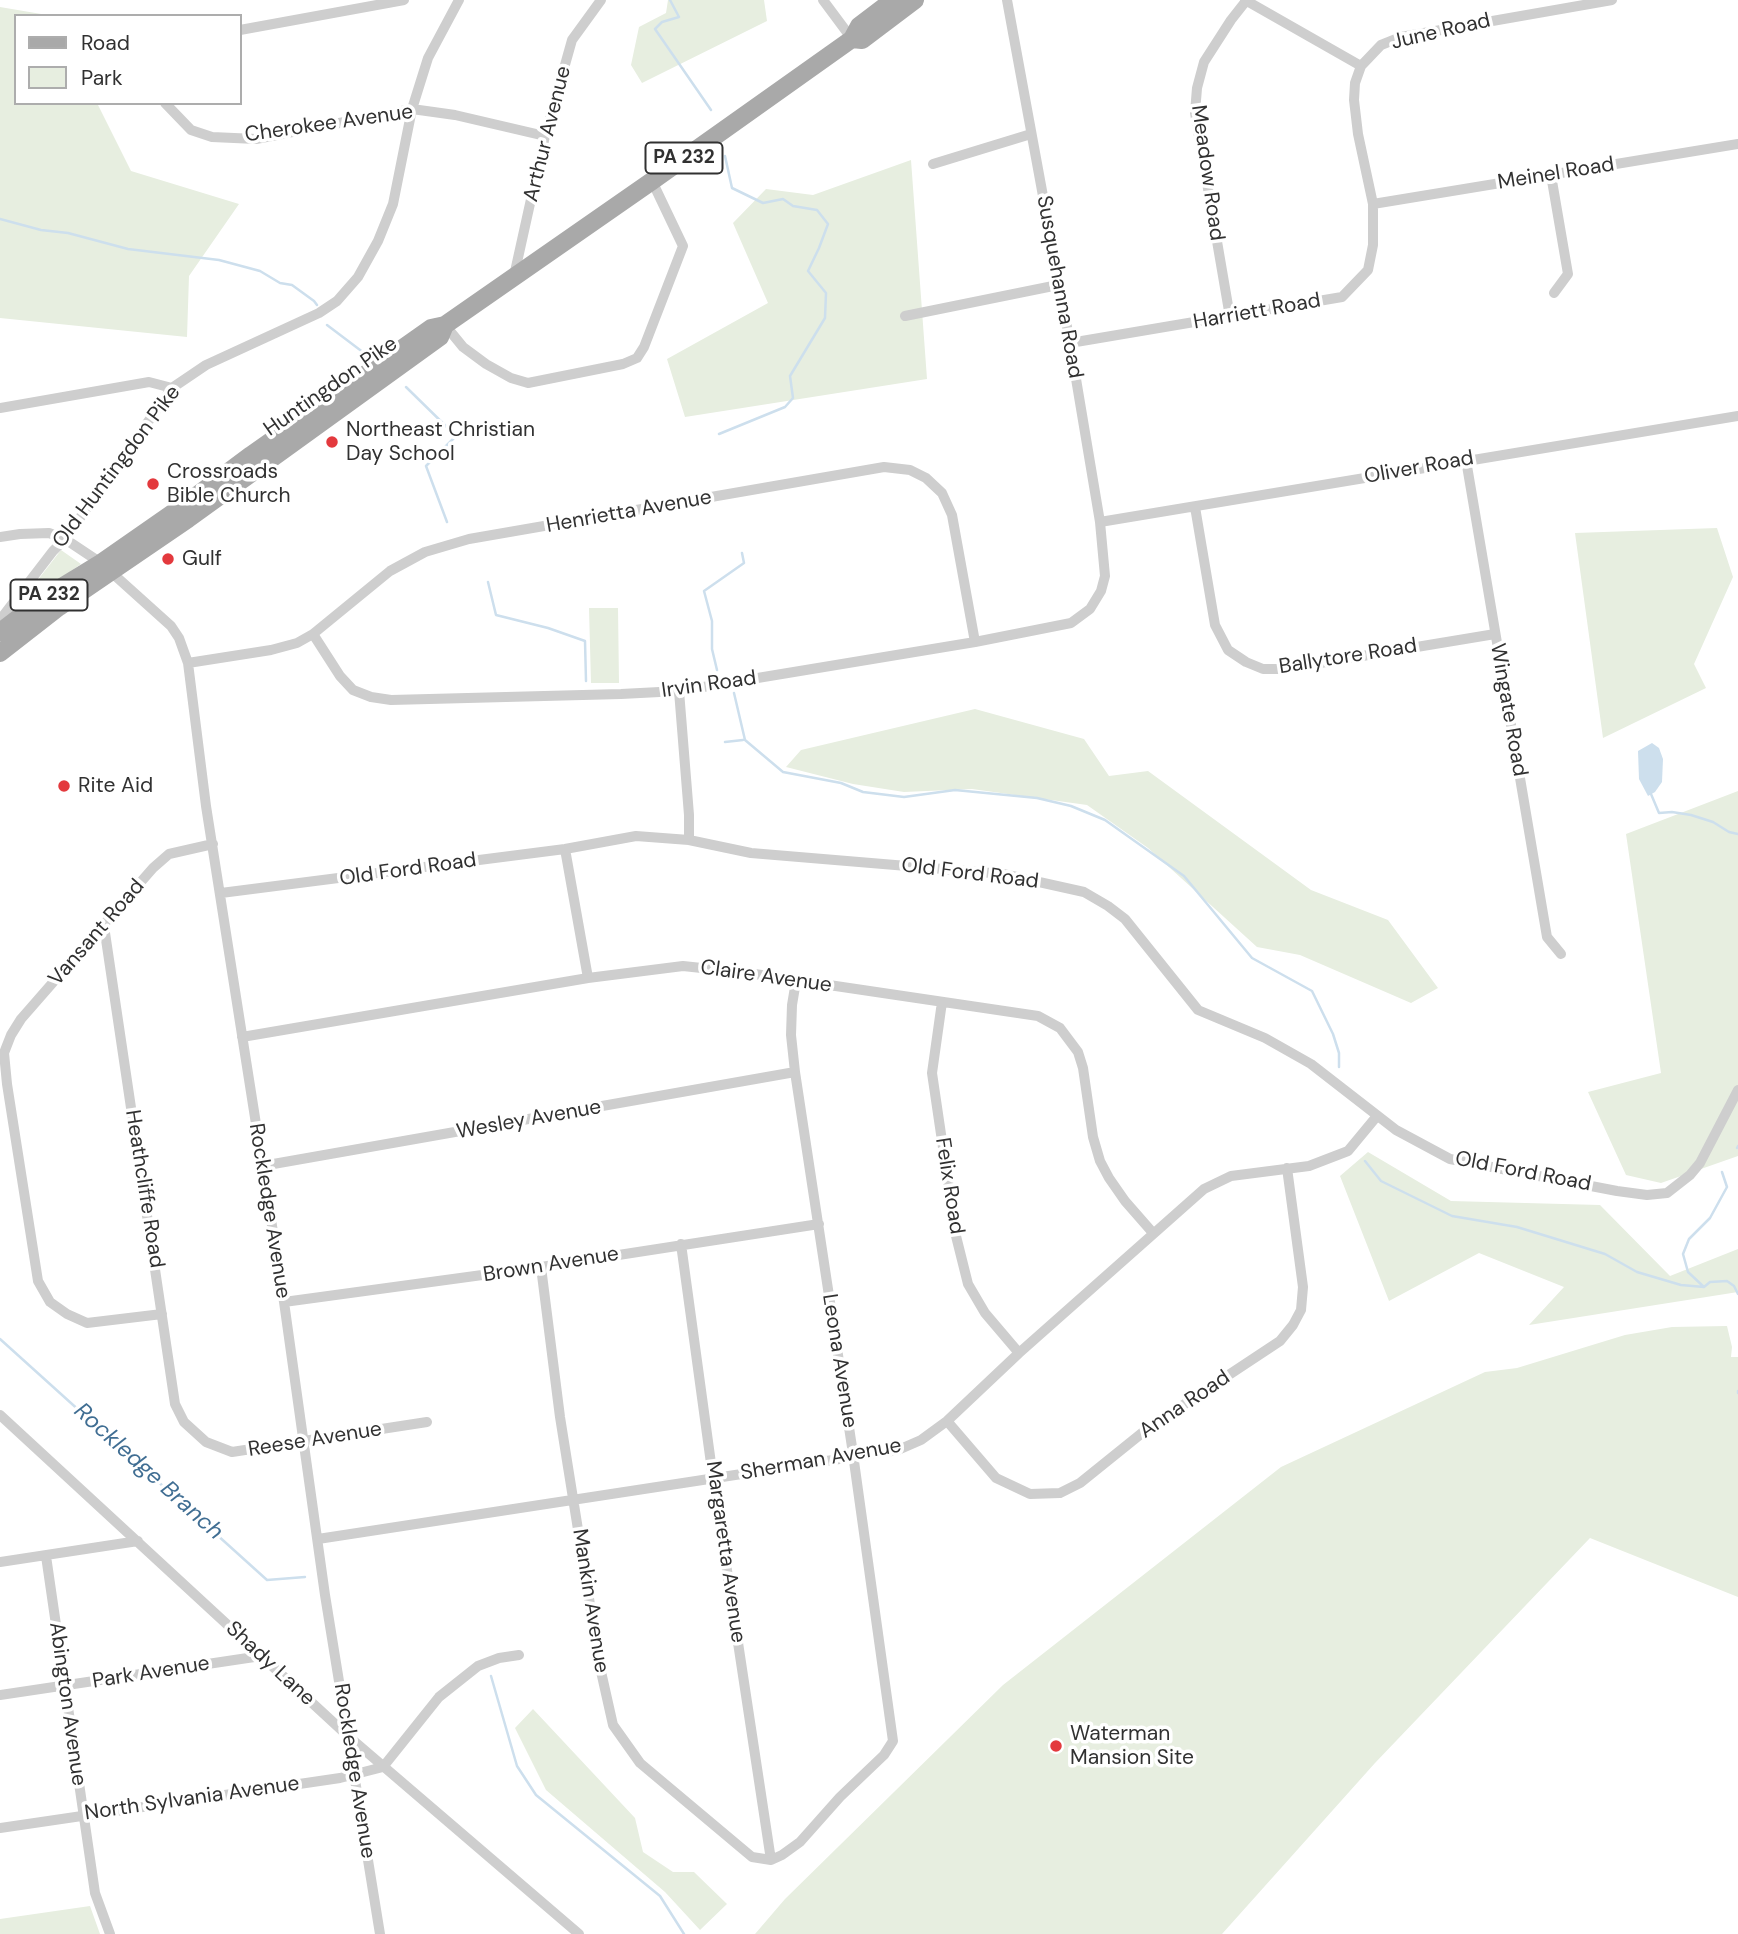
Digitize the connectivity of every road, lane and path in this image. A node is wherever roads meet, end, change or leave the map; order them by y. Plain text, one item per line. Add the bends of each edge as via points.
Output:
1 (404, 0) edge
2 (459, 0) edge
3 (601, 0) edge
4 (823, 0) edge
5 (893, 0) edge
6 (915, 0) edge
7 (1007, 0) edge
8 (1612, 0) edge
9 (1246, 1) edge
10 (242, 30) edge
11 (852, 38) junction
12 (1361, 66) junction
13 (167, 105) edge
14 (412, 109) junction
15 (1031, 134) junction
16 (545, 135) junction
17 (1738, 144) edge
18 (933, 164) dead end
19 (1551, 175) junction
20 (652, 181) junction
21 (1373, 204) junction
22 (514, 276) junction
23 (1058, 285) junction
24 (1555, 293) dead end
25 (905, 316) dead end
26 (1230, 317) junction
27 (445, 325) junction
28 (1070, 343) junction
29 (172, 388) junction
30 (0, 408) edge
31 (1738, 416) edge
32 (1466, 460) junction
33 (1195, 507) junction
34 (1100, 522) junction
35 (0, 537) edge
36 (65, 539) junction
37 (107, 567) junction
38 (1105, 576) joint
39 (0, 620) edge
40 (0, 632) edge
41 (313, 634) junction
42 (1495, 634) junction
43 (975, 642) junction
44 (0, 653) edge
45 (188, 663) junction
46 (679, 691) junction
47 (689, 840) junction
48 (212, 844) junction
49 (565, 849) junction
50 (221, 893) junction
51 (104, 926) junction
52 (1561, 954) dead end
53 (588, 978) junction
54 (796, 981) junction
55 (942, 1002) junction
56 (242, 1037) junction
57 (795, 1073) junction
58 (1738, 1090) edge
59 (1377, 1116) junction
60 (262, 1166) junction
61 (1287, 1167) junction
62 (819, 1224) junction
63 (1153, 1233) junction
64 (681, 1244) junction
65 (541, 1267) junction
66 (284, 1302) junction
67 (162, 1314) junction
68 (1019, 1353) junction
69 (0, 1415) edge
70 (947, 1421) junction
71 (426, 1422) dead end
72 (12, 1426) junction
73 (0, 1427) edge
74 (206, 1442) joint
75 (303, 1442) junction
76 (854, 1458) junction
77 (713, 1478) junction
78 (574, 1499) junction
79 (318, 1539) junction
80 (138, 1541) junction
81 (46, 1556) junction
82 (0, 1562) edge
83 (519, 1655) dead end
84 (261, 1656) junction
85 (65, 1686) junction
86 (0, 1695) edge
87 (348, 1736) junction
88 (383, 1767) junction
89 (354, 1776) junction
90 (83, 1816) junction
91 (0, 1828) edge
92 (771, 1860) junction
93 (577, 1932) edge
94 (110, 1934) edge
95 (380, 1934) edge
96 (562, 1934) edge

1 - 10 street
2 - 14 street, Old Huntingdon Pike via 428,58
3 - 16 street, Arthur Avenue via 572,40
4 - 11 street
5 - 11 main road, Huntingdon Pike / PA 232 via 859,26
6 - 11 main road, Huntingdon Pike / PA 232 via 862,40
7 - 15 street, Susquehanna Road
8 - 12 street, June Road via 1401,37 1381,45
9 - 12 street
9 - 26 street, Meadow Road via 1205,62 1195,113
11 - 20 main road, Huntingdon Pike / PA 232
12 - 21 street, Harriett Road via 1354,100
13 - 14 street, Cherokee Avenue via 191,130 212,137 256,139
14 - 16 street, Cherokee Avenue
14 - 29 street, Old Huntingdon Pike via 393,204 358,277 319,313 206,365
15 - 18 street
15 - 23 street, Susquehanna Road
16 - 22 street, Arthur Avenue
17 - 19 street, Meinel Road
19 - 21 street, Meinel Road
19 - 24 street via 1568,274
20 - 22 main road, Huntingdon Pike / PA 232
20 - 27 street via 683,246 637,358 528,383 486,364 463,347
21 - 26 street, Harriett Road via 1374,245 1368,270 1342,296
22 - 27 main road, Huntingdon Pike / PA 232
23 - 25 street
23 - 28 street, Susquehanna Road
26 - 28 street, Harriett Road
27 - 37 main road, Huntingdon Pike / PA 232 via 431,328
28 - 34 street, Susquehanna Road
29 - 30 street via 149,382
29 - 36 street, Old Huntingdon Pike
31 - 32 street, Oliver Road
32 - 33 street, Oliver Road
32 - 42 street, Wingate Road
33 - 34 street, Oliver Road
33 - 42 street, Ballytore Road via 1215,625 1228,650 1246,662 1263,669 1284,669
34 - 38 street, Susquehanna Road
35 - 36 street via 49,533
36 - 37 street, Rockledge Avenue
36 - 39 street, Old Huntingdon Pike
37 - 40 main road, Huntingdon Pike / PA 232 via 47,596
37 - 44 main road, Huntingdon Pike / PA 232
37 - 45 street, Rockledge Avenue via 171,626
38 - 43 street, Irvin Road via 1090,609 1072,623
41 - 43 street, Henrietta Avenue via 390,571 425,552 469,539 884,467 918,474 942,493 952,515
41 - 45 street, Henrietta Avenue via 271,650
41 - 46 street, Irvin Road via 353,690 391,701
42 - 52 street, Wingate Road via 1547,937
43 - 46 street, Irvin Road
45 - 48 street, Rockledge Avenue
46 - 47 street
47 - 49 street, Old Ford Road via 636,836
47 - 59 street, Old Ford Road via 751,853 1003,874 1084,892 1125,919 1198,1010 1265,1038 1311,1065
48 - 50 street, Rockledge Avenue
48 - 51 street, Vansant Road via 169,854
49 - 50 street, Old Ford Road
49 - 53 street
50 - 56 street, Rockledge Avenue
51 - 67 street, Heathcliffe Road
51 - 67 street, Vansant Road via 21,1019 4,1053 7,1084 38,1281 50,1302 87,1323
53 - 54 street, Claire Avenue via 683,966
53 - 56 street, Claire Avenue
54 - 55 street, Claire Avenue
54 - 57 street, Leona Avenue via 791,1035
55 - 63 street, Claire Avenue via 1038,1016 1070,1038 1082,1062 1100,1161 1125,1201
55 - 68 street, Felix Road via 932,1073 956,1236 968,1284 985,1313
56 - 60 street, Rockledge Avenue
57 - 60 street, Wesley Avenue
57 - 62 street, Leona Avenue
58 - 59 street, Old Ford Road via 1690,1175 1667,1192 1647,1195 1450,1159
59 - 61 street, Sherman Avenue via 1348,1151 1309,1166
60 - 66 street, Rockledge Avenue
61 - 63 street, Sherman Avenue via 1231,1176 1204,1189
61 - 70 street, Anna Road via 1303,1287 1301,1310 1280,1341 1060,1493 1030,1494 996,1478
62 - 64 street, Brown Avenue
62 - 76 street, Leona Avenue
63 - 68 street, Sherman Avenue
64 - 65 street, Brown Avenue
64 - 77 street, Margaretta Avenue
65 - 66 street, Brown Avenue
65 - 78 street, Mankin Avenue
66 - 75 street, Rockledge Avenue
67 - 74 street, Heathcliffe Road via 176,1404 184,1422
68 - 70 street, Sherman Avenue
69 - 72 street, Shady Lane
70 - 76 street, Sherman Avenue via 898,1450
71 - 75 street, Reese Avenue
72 - 73 street
72 - 80 street, Shady Lane
74 - 75 street, Reese Avenue via 232,1452
75 - 79 street, Rockledge Avenue
76 - 77 street, Sherman Avenue
76 - 92 street, Leona Avenue via 893,1741 800,1842
77 - 78 street, Sherman Avenue
77 - 92 street, Margaretta Avenue
78 - 79 street, Sherman Avenue
78 - 92 street, Mankin Avenue via 613,1725 640,1763 752,1857
79 - 87 street, Rockledge Avenue
80 - 81 street
80 - 84 street, Shady Lane
81 - 82 street
81 - 85 street, Abington Avenue
83 - 88 street via 478,1666 439,1697
84 - 85 street, Park Avenue
84 - 87 street, Shady Lane
85 - 86 street, Park Avenue
85 - 90 street, Abington Avenue
87 - 88 street, Shady Lane
87 - 89 street, Rockledge Avenue
88 - 89 street, North Sylvania Avenue
88 - 93 street, Shady Lane
89 - 90 street, North Sylvania Avenue
89 - 95 street, Rockledge Avenue
90 - 91 street, North Sylvania Avenue
90 - 94 street, Abington Avenue via 95,1893
93 - 96 street

